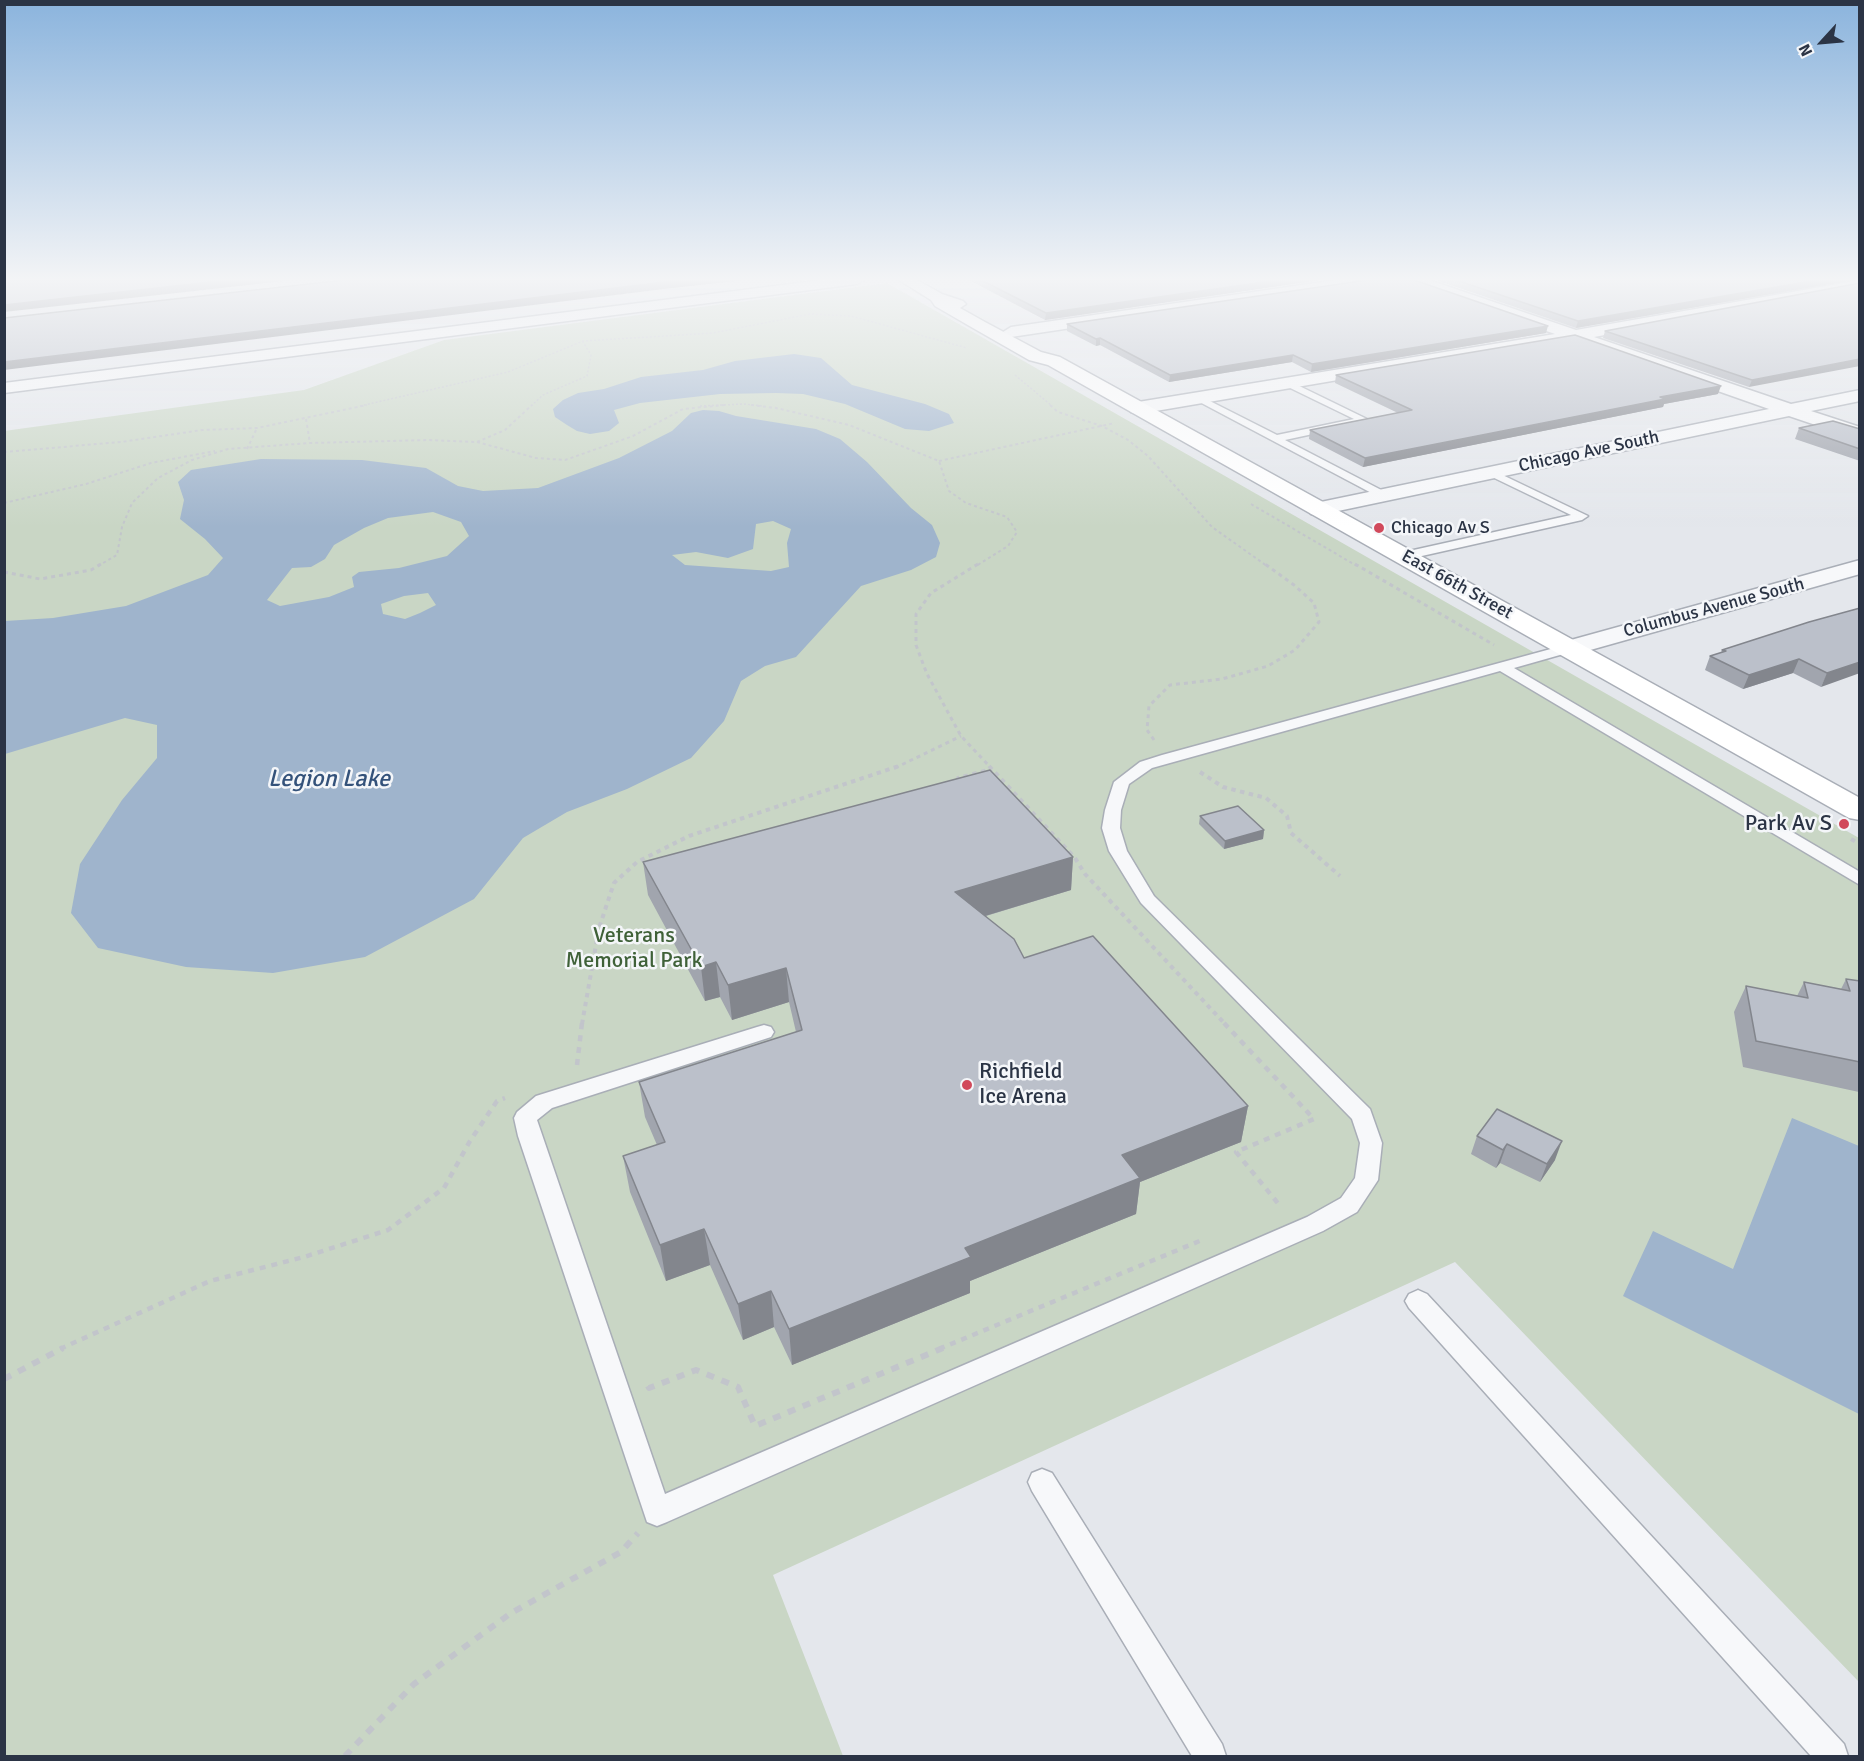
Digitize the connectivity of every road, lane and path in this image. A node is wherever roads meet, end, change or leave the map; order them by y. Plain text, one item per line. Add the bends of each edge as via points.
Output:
1 (207, 362) edge
2 (532, 362) edge
3 (590, 362) edge
4 (1056, 362) edge
5 (1412, 362) edge
6 (1653, 362) edge
7 (1014, 375) dead end
8 (1287, 383) junction
9 (4, 388) edge
10 (1860, 395) edge
11 (1197, 398) junction
12 (1138, 408) junction
13 (1788, 410) junction
14 (1102, 417) dead end
15 (306, 419) junction
16 (1102, 426) junction
17 (257, 428) junction
18 (1123, 429) dead end
19 (1860, 434) edge
20 (1275, 439) junction
21 (477, 442) junction
22 (310, 443) junction
23 (248, 448) junction
24 (228, 449) junction
25 (4, 452) edge
26 (939, 461) junction
27 (1490, 472) junction
28 (1383, 495) junction
29 (1248, 502) dead end
30 (4, 503) edge
31 (1318, 509) junction
32 (1404, 556) junction
33 (1860, 567) edge
34 (4, 572) edge
35 (1569, 648) junction
36 (1521, 661) junction
37 (1503, 667) junction
38 (961, 736) junction
39 (1168, 759) junction
40 (992, 769) junction
41 (964, 787) edge
42 (1860, 811) edge
43 (1340, 876) dead end
44 (1860, 880) edge
45 (764, 1032) dead end
46 (568, 1069) dead end
47 (508, 1096) dead end
48 (1272, 1211) dead end
49 (1206, 1238) dead end
50 (1418, 1301) dead end
51 (645, 1377) dead end
52 (4, 1379) edge
53 (1042, 1482) dead end
54 (657, 1512) junction
55 (345, 1756) edge
56 (1210, 1756) edge
57 (1832, 1756) edge

1 - 9 street
2 - 15 path via 508,372
3 - 21 path via 587,376 543,395 505,430
4 - 12 main road, East 66th Street
5 - 8 street
6 - 13 street
7 - 16 path via 1058,412
8 - 11 street
8 - 20 lane via 1364,420
10 - 13 street, Chicago Ave South
11 - 12 street
11 - 20 lane
12 - 31 main road, East 66th Street
13 - 19 street
13 - 27 street, Chicago Ave South
14 - 18 path
15 - 17 path
15 - 22 path
16 - 26 path
16 - 39 path via 1148,456 1212,527 1314,603 1319,622 1295,650 1268,666 1222,679 1170,685 1149,706 1147,730
17 - 23 path
17 - 25 path via 202,430
20 - 28 lane
21 - 22 path
21 - 26 path via 536,458 565,460 633,436 683,409 744,404 840,423
22 - 23 path
23 - 24 path
24 - 30 path via 151,463 86,484
24 - 34 path via 192,460 158,478 132,503 117,555 91,570 40,579
26 - 38 path via 949,491 966,503 1007,517 1017,532 1008,546 931,593 916,614 916,645
27 - 28 street, Chicago Ave South
27 - 32 lane via 1582,516
28 - 31 street, Chicago Ave South
29 - 36 path
31 - 32 main road, East 66th Street
32 - 35 main road, East 66th Street
33 - 35 street, Columbus Avenue South
35 - 36 lane
35 - 42 main road, East 66th Street
36 - 37 lane
37 - 39 lane
37 - 44 lane
38 - 40 path
38 - 46 path via 914,761 689,836 637,862 614,884 599,928 577,1065
39 - 43 path via 1191,766 1223,787 1266,798 1287,816 1291,833
39 - 54 lane via 1146,765 1122,782 1111,828 1118,851 1148,899 1362,1115 1371,1143 1366,1180 1349,1205 1315,1224
40 - 41 path via 958,778
40 - 48 path via 1314,1119 1236,1152 1283,1206
45 - 54 lane via 544,1102 525,1118
47 - 52 path via 497,1101 444,1188 388,1230 210,1281 78,1340
49 - 51 path via 755,1426 738,1387 696,1370 650,1388
50 - 57 lane
53 - 56 lane
54 - 55 path via 621,1552 512,1613 414,1684

